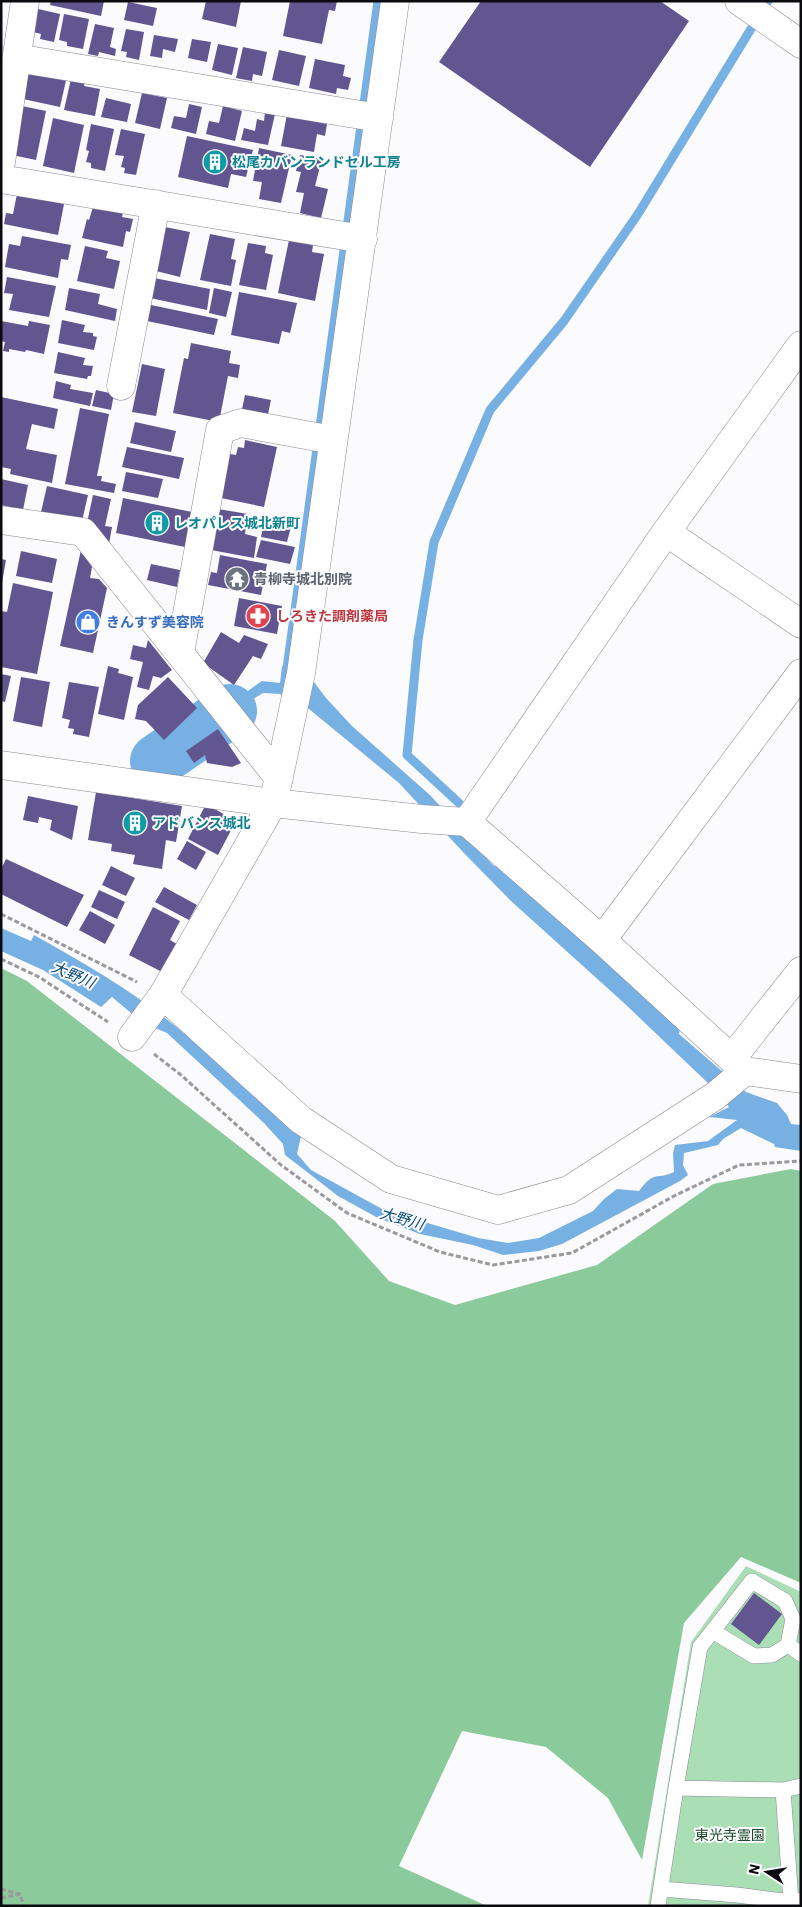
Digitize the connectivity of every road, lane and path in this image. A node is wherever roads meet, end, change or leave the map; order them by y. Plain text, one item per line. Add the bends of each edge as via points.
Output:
1 (25, 1) edge
2 (395, 1) edge
3 (739, 1) edge
4 (801, 44) edge
5 (16, 58) junction
6 (379, 118) junction
7 (4, 131) edge
8 (1, 162) edge
9 (1, 179) edge
10 (156, 204) junction
11 (363, 239) junction
12 (801, 346) edge
13 (121, 386) dead end
14 (322, 437) junction
15 (1, 520) edge
16 (666, 532) junction
17 (801, 624) edge
18 (180, 653) junction
19 (801, 673) edge
20 (1, 765) edge
21 (276, 791) junction
22 (467, 822) junction
23 (1, 914) edge
24 (602, 940) junction
25 (801, 971) edge
26 (163, 995) junction
27 (132, 1037) dead end
28 (738, 1069) junction
29 (801, 1079) edge
30 (714, 1632) junction
31 (795, 1650) edge
32 (801, 1786) edge
33 (676, 1788) junction
34 (784, 1790) junction
35 (1, 1889) edge
36 (661, 1889) junction
37 (20, 1894) junction
38 (1, 1898) edge
39 (796, 1901) edge
40 (24, 1906) edge
41 (658, 1906) edge

1 - 5 street
2 - 6 street
3 - 4 street
5 - 6 street
5 - 7 street
6 - 11 street
7 - 8 street
9 - 10 street
10 - 11 street
10 - 13 street
11 - 14 street
12 - 16 street
14 - 18 street via 241,423 220,430
14 - 21 street via 301,673
15 - 18 street via 83,532
16 - 17 street
16 - 22 street
18 - 21 street via 224,709
19 - 24 street
20 - 21 street
21 - 22 street via 422,819
21 - 26 street
22 - 24 street
23 - 26 path
24 - 28 street
25 - 28 street
26 - 27 street
26 - 28 street via 301,1120 383,1173 498,1210 569,1190 715,1096
28 - 29 street
30 - 31 lane via 754,1656
30 - 31 lane via 752,1581 785,1601 793,1619
30 - 33 lane via 700,1647
32 - 34 lane
33 - 34 lane
33 - 36 lane
34 - 39 lane
35 - 37 path
36 - 39 lane
36 - 41 lane
37 - 38 path
37 - 40 path

